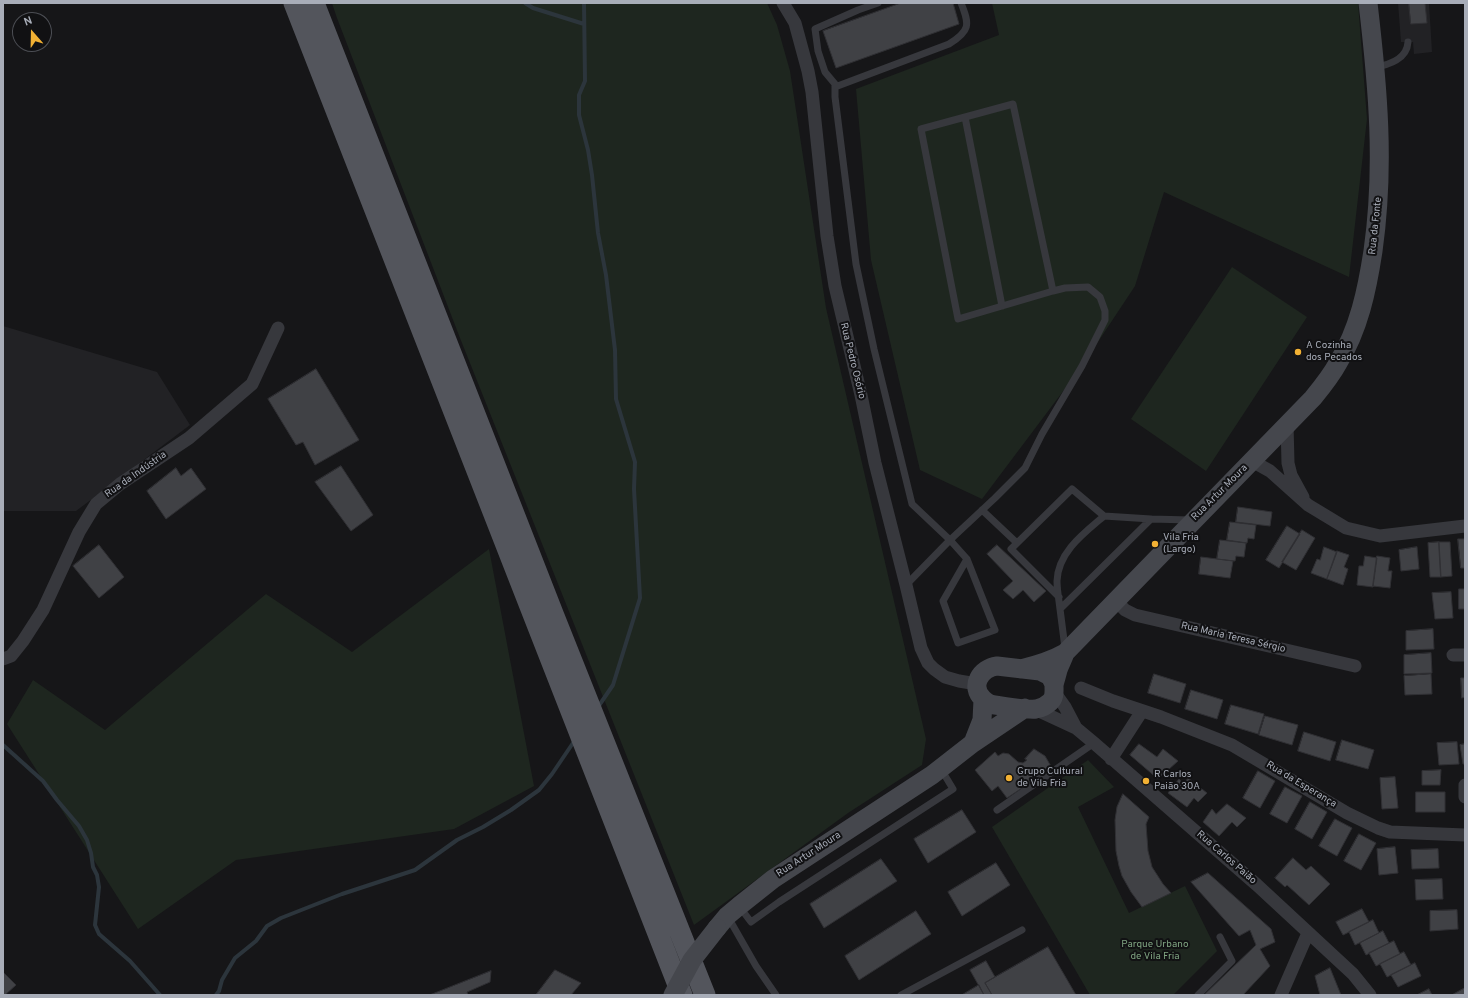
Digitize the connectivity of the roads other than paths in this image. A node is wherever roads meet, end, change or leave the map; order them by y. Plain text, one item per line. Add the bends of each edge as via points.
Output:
1 (294, 3) edge
2 (314, 3) edge
3 (783, 3) edge
4 (878, 3) edge
5 (962, 3) edge
6 (1368, 3) edge
7 (1408, 42) dead end
8 (1375, 67) junction
9 (835, 87) junction
10 (965, 117) junction
11 (1053, 291) junction
12 (1002, 306) junction
13 (278, 328) dead end
14 (1287, 424) junction
15 (1252, 461) junction
16 (1308, 505) junction
17 (982, 510) junction
18 (1104, 516) junction
19 (1151, 519) junction
20 (1194, 520) junction
21 (1465, 526) edge
22 (950, 540) junction
23 (1017, 543) junction
24 (967, 559) junction
25 (906, 585) junction
26 (1059, 597) junction
27 (1116, 601) junction
28 (1060, 609) junction
29 (1066, 653) junction
30 (3, 659) edge
31 (1355, 666) dead end
32 (1021, 669) junction
33 (1054, 688) junction
34 (1081, 688) dead end
35 (980, 692) junction
36 (1030, 708) junction
37 (1142, 711) junction
38 (1076, 728) junction
39 (973, 743) junction
40 (1094, 743) junction
41 (1111, 759) junction
42 (1465, 784) edge
43 (1465, 797) edge
44 (997, 810) dead end
45 (1465, 834) edge
46 (727, 917) junction
47 (1022, 930) dead end
48 (1308, 933) junction
49 (1220, 938) dead end
50 (673, 995) edge
51 (682, 995) edge
52 (705, 995) edge
53 (776, 995) edge
54 (901, 995) edge
55 (1198, 995) edge
56 (1281, 995) edge
57 (1370, 995) edge

1 - 51 main road
2 - 52 main road
3 - 25 street, Rua Pedro Osório via 795,23 808,70 835,286
4 - 9 lane via 815,29 824,72
5 - 9 lane via 968,23 966,30 957,39
6 - 8 main road, Rua da Fonte
7 - 8 lane via 1405,52 1392,63
8 - 14 main road, Rua da Fonte via 1380,169 1375,235 1363,305 1352,335 1326,382 1314,398
9 - 22 lane via 856,264 912,504
10 - 11 lane via 1013,104
10 - 12 lane
10 - 12 lane via 921,129 958,319
11 - 12 lane
11 - 17 lane via 1088,287 1100,297 1105,320 1025,468
13 - 30 street, Rua da Indústria via 252,384 189,438 120,484 96,504 79,532 43,610 11,656
14 - 15 main road, Rua Artur Moura
14 - 16 street via 1288,462 1296,486
15 - 16 street via 1270,471
15 - 20 main road, Rua Artur Moura
16 - 21 street via 1346,528 1380,536
17 - 22 lane
17 - 23 lane
18 - 19 lane
18 - 23 lane via 1072,489
18 - 26 lane via 1079,538 1062,558 1057,581
19 - 20 lane
19 - 28 lane
20 - 27 main road, Rua Artur Moura
22 - 24 lane
22 - 25 lane
23 - 26 lane via 1011,549
24 - 24 lane via 995,630 958,643 943,601
25 - 35 street, Rua Pedro Osório via 921,648 928,662 945,677
26 - 28 lane
27 - 29 main road, Rua Artur Moura
27 - 31 street, Rua Maria Teresa Sérgio via 1135,615
28 - 29 lane
29 - 32 main road via 1053,660
29 - 33 main road via 1058,669
32 - 33 main road via 1045,672 1052,680
32 - 35 main road via 991,667 980,676
33 - 36 main road, Rua Artur Moura via 1053,699 1049,703 1044,707
33 - 38 street, Rua Carlos Paião
34 - 37 street, Rua da Esperança
35 - 36 main road via 990,704
35 - 39 main road, Rua Artur Moura via 982,720
36 - 38 street, Rua Carlos Paião
36 - 39 main road, Rua Artur Moura
37 - 41 street
37 - 45 street, Rua da Esperança via 1232,745 1347,813 1378,828 1390,832
38 - 40 street, Rua Carlos Paião
39 - 46 main road, Rua Artur Moura via 941,769 773,879
40 - 41 street, Rua Carlos Paião
40 - 44 lane
41 - 48 street, Rua Carlos Paião via 1257,885
42 - 43 street
46 - 50 main road, Rua Artur Moura, bridge via 692,960
46 - 53 lane
47 - 54 lane
48 - 56 street
48 - 57 street, Rua Carlos Paião via 1354,974
49 - 55 lane via 1232,961

